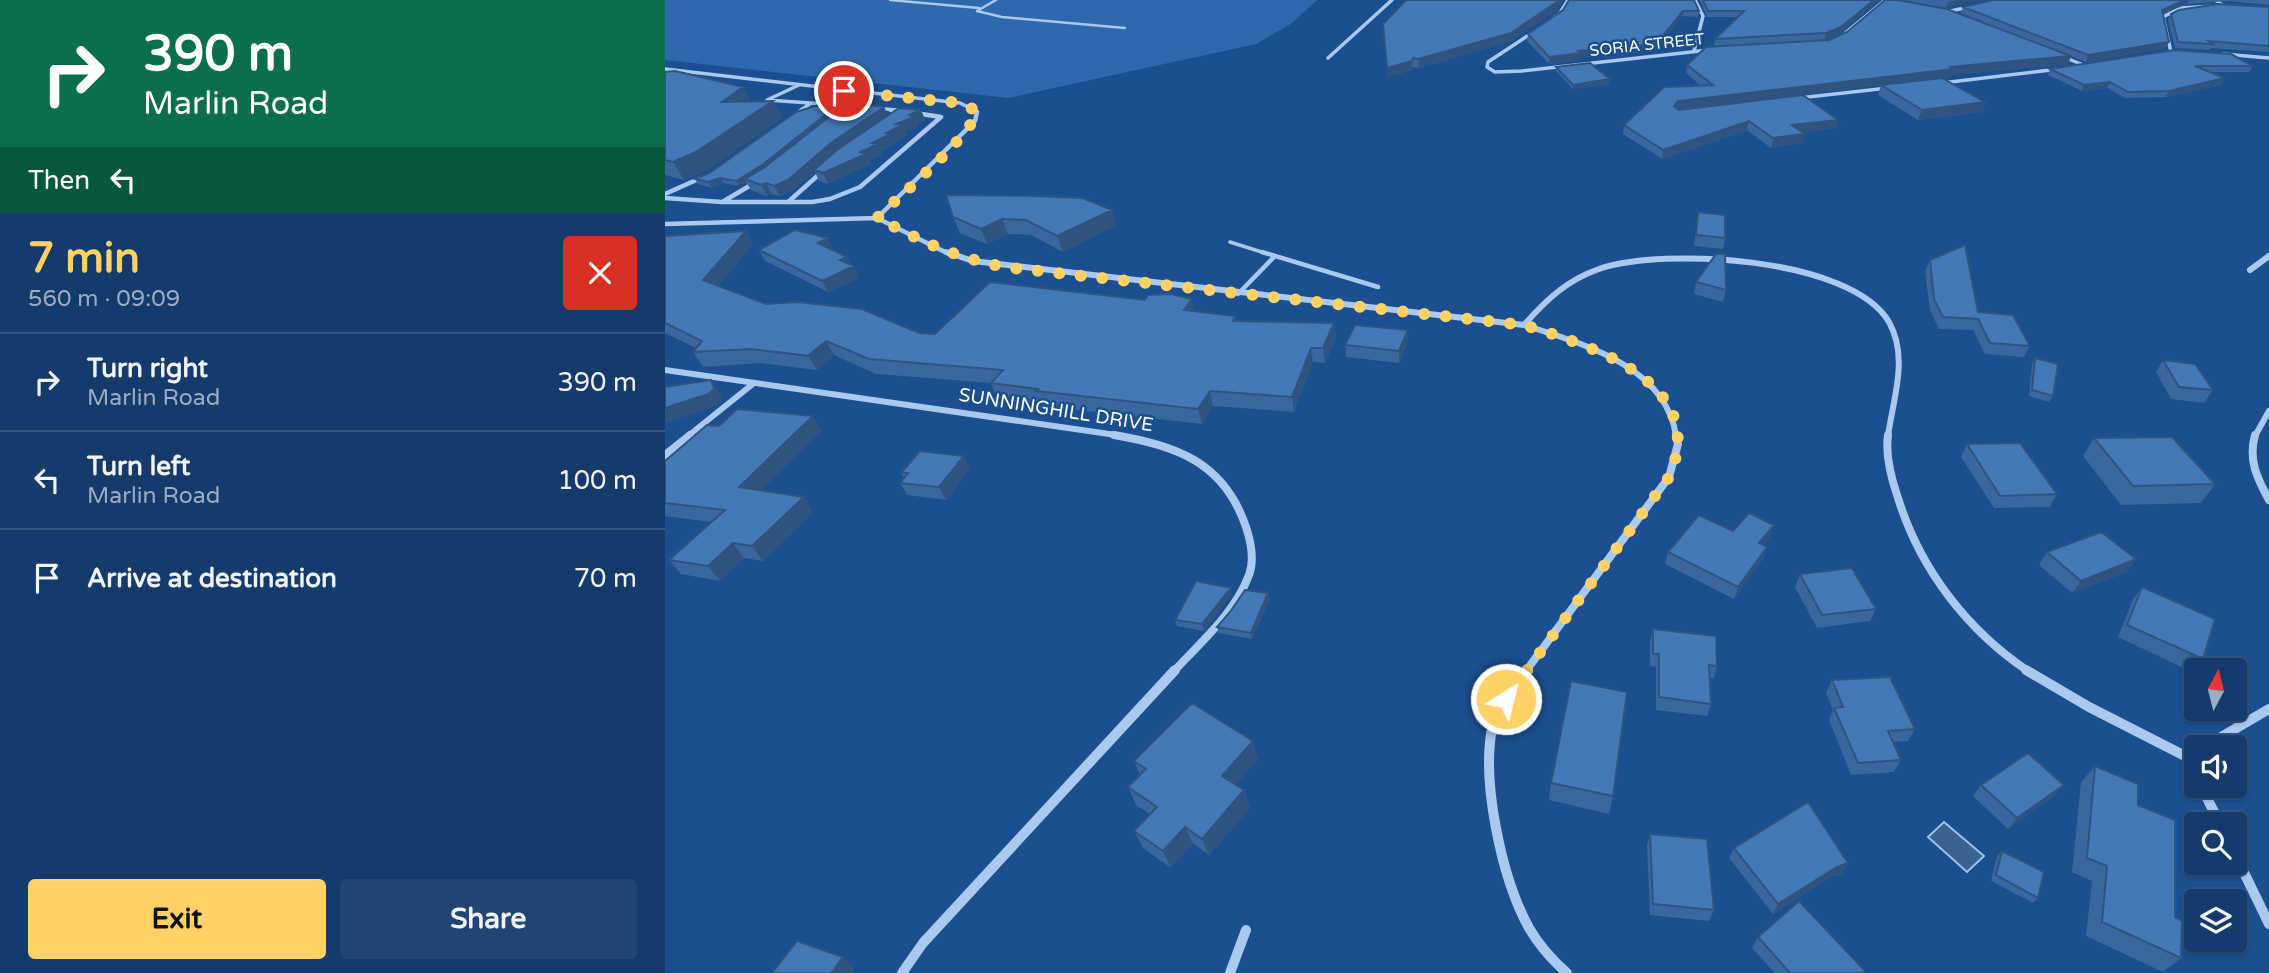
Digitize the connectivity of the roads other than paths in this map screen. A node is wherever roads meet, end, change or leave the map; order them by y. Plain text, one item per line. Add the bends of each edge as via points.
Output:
1 (890, 0) edge
2 (996, 0) edge
3 (1392, 0) edge
4 (1568, 0) edge
5 (1695, 0) edge
6 (2215, 0) edge
7 (1883, 1) edge
8 (1896, 4) edge
9 (1978, 4) edge
10 (2224, 6) junction
11 (2235, 7) edge
12 (979, 8) junction
13 (1956, 16) edge
14 (1549, 21) edge
15 (1125, 28) dead end
16 (1538, 29) edge
17 (1833, 42) edge
18 (1721, 50) edge
19 (1695, 51) junction
20 (2050, 52) edge
21 (2171, 52) junction
22 (2179, 52) edge
23 (2213, 53) edge
24 (2159, 54) edge
25 (1328, 58) dead end
26 (2269, 58) edge
27 (2099, 64) edge
28 (2087, 66) junction
29 (2073, 68) edge
30 (665, 69) edge
31 (2059, 69) edge
32 (1939, 83) edge
33 (800, 85) junction
34 (1901, 87) edge
35 (1797, 99) edge
36 (811, 103) junction
37 (866, 107) edge
38 (903, 111) junction
39 (844, 113) edge
40 (790, 118) edge
41 (892, 119) edge
42 (829, 166) edge
43 (709, 174) edge
44 (758, 180) edge
45 (665, 196) edge
46 (722, 202) junction
47 (788, 202) junction
48 (877, 218) junction
49 (665, 224) edge
50 (1230, 242) dead end
51 (1276, 256) junction
52 (2269, 256) edge
53 (2250, 270) dead end
54 (1378, 287) dead end
55 (1238, 294) junction
56 (1524, 325) junction
57 (665, 370) edge
58 (754, 383) junction
59 (2269, 411) edge
60 (665, 455) edge
61 (2269, 500) edge
62 (2269, 709) edge
63 (2225, 735) edge
64 (2184, 751) edge
65 (2245, 875) edge
66 (2269, 924) edge
67 (1246, 930) dead end
68 (902, 973) edge
69 (1230, 973) edge
70 (1567, 973) edge

1 - 12 lane
2 - 12 lane
3 - 25 street
4 - 14 street
5 - 19 street via 1703,16
6 - 10 street
7 - 8 street
7 - 17 street
9 - 13 street via 1946,12
10 - 11 street
10 - 21 street via 2168,12 2163,17
12 - 15 lane via 979,13 1002,17
16 - 19 street, SORIA STREET via 1487,67 1495,72 1513,71
18 - 19 street, SORIA STREET
20 - 28 street
21 - 22 street
21 - 24 street
23 - 26 street
27 - 28 street
28 - 29 street
30 - 33 street
31 - 32 street
33 - 36 street via 767,100
33 - 48 street via 948,102 977,111 975,121 947,151
34 - 35 street
36 - 39 street via 853,106
36 - 40 street
37 - 38 street
38 - 41 street
38 - 47 street via 941,117 860,187 830,199
42 - 47 street
43 - 45 street
44 - 46 street
45 - 46 street
46 - 47 street
48 - 49 street
48 - 55 street via 973,261
50 - 51 lane
51 - 54 lane
51 - 55 lane
52 - 53 street
55 - 56 street
56 - 64 street via 1553,291 1580,276 1650,258 1768,267 1830,281 1874,303 1889,322 1900,357 1886,442 1898,501 1917,550 1959,610 1999,650 2053,685
56 - 70 street via 1597,350 1649,383 1671,407 1679,437 1669,477 1493,720 1488,747 1492,790 1520,908 1537,940
57 - 58 street, SUNNINGHILL DRIVE
58 - 60 street
58 - 68 street, SUNNINGHILL DRIVE via 1117,435 1159,445 1212,469 1232,492 1246,526 1252,565 1223,618 923,943
59 - 61 street via 2251,438 2251,459
62 - 63 street
65 - 66 street
67 - 69 street

